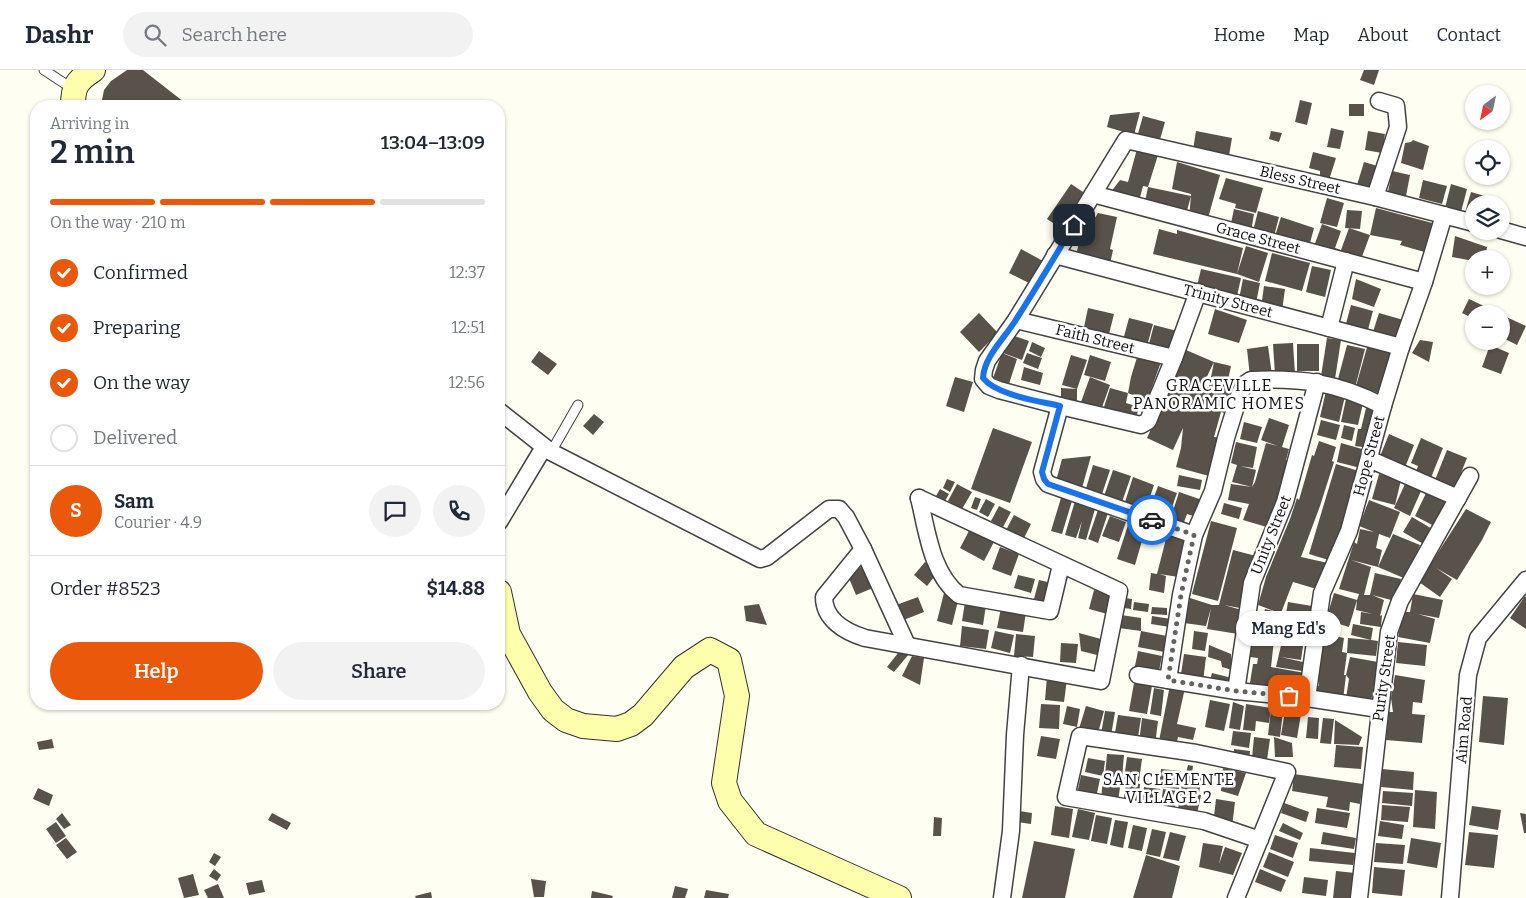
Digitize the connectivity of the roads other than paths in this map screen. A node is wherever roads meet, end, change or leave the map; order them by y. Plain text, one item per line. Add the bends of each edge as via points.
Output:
1 (44, 70) edge
2 (93, 70) edge
3 (73, 98) edge
4 (1379, 100) dead end
5 (1093, 194) junction
6 (1375, 197) junction
7 (1444, 215) junction
8 (1465, 221) edge
9 (1510, 233) edge
10 (1526, 237) edge
11 (1055, 255) junction
12 (1346, 262) junction
13 (1424, 282) junction
14 (1198, 292) junction
15 (1016, 320) junction
16 (1329, 328) junction
17 (1401, 347) junction
18 (1174, 358) junction
19 (1318, 382) junction
20 (578, 405) dead end
21 (1060, 406) junction
22 (1383, 406) junction
23 (505, 416) edge
24 (548, 449) junction
25 (1369, 459) junction
26 (1470, 476) dead end
27 (1458, 498) junction
28 (505, 513) edge
29 (1194, 535) junction
30 (863, 550) junction
31 (1062, 565) junction
32 (1526, 580) edge
33 (505, 620) edge
34 (907, 645) junction
35 (1021, 666) junction
36 (1138, 675) dead end
37 (1168, 680) junction
38 (1236, 691) junction
39 (1306, 698) junction
40 (1379, 709) junction
41 (1260, 840) junction
42 (899, 898) edge
43 (1002, 898) edge
44 (1236, 898) edge
45 (1359, 898) edge
46 (1450, 898) edge

1 - 3 lane
2 - 3 street via 84,76
4 - 6 street via 1396,106 1398,127
5 - 6 street, Bless Street via 1126,140
5 - 11 street
5 - 12 street, Grace Street
6 - 7 street, Bless Street
7 - 8 street, Bless Street
7 - 13 street, Hope Street
9 - 10 street
11 - 14 street, Trinity Street
11 - 15 street
12 - 13 street, Grace Street
12 - 16 street
13 - 17 street, Hope Street
14 - 16 street, Trinity Street
14 - 18 street
15 - 18 street, Faith Street
15 - 21 street via 987,362 983,378 989,386 999,390
16 - 17 street, Trinity Street
17 - 22 street, Hope Street
18 - 21 street via 1148,421 1142,425
19 - 22 street via 1351,391
19 - 29 street via 1251,380 1245,384 1226,438 1213,491
19 - 38 street, Unity Street via 1286,502 1252,583
20 - 24 lane
21 - 29 street via 1042,472 1048,484
22 - 25 street, Hope Street
23 - 24 street
24 - 28 street
24 - 30 street via 760,558 767,557 829,509 839,509 846,517
25 - 27 street
25 - 39 street, Hope Street via 1349,531 1322,593
26 - 27 street, Purity Street
27 - 40 street, Purity Street via 1394,616
29 - 37 street
30 - 34 street
30 - 34 street via 824,597 824,607 839,626 851,634
31 - 31 street via 1050,611 959,595 940,572 920,498
31 - 35 street via 1118,591 1101,681
32 - 46 street, Aim Road via 1478,638 1468,675
33 - 42 street via 508,634 553,710 566,720 583,726 617,728 631,724 690,663 710,650 729,660 737,696 724,783 730,801 756,834
34 - 35 street
35 - 43 street via 1010,831
36 - 37 street
37 - 38 street
38 - 39 street
39 - 40 street
40 - 45 street, Purity Street
41 - 41 street via 1204,821 1066,798 1080,736 1196,753 1287,772
41 - 44 street

